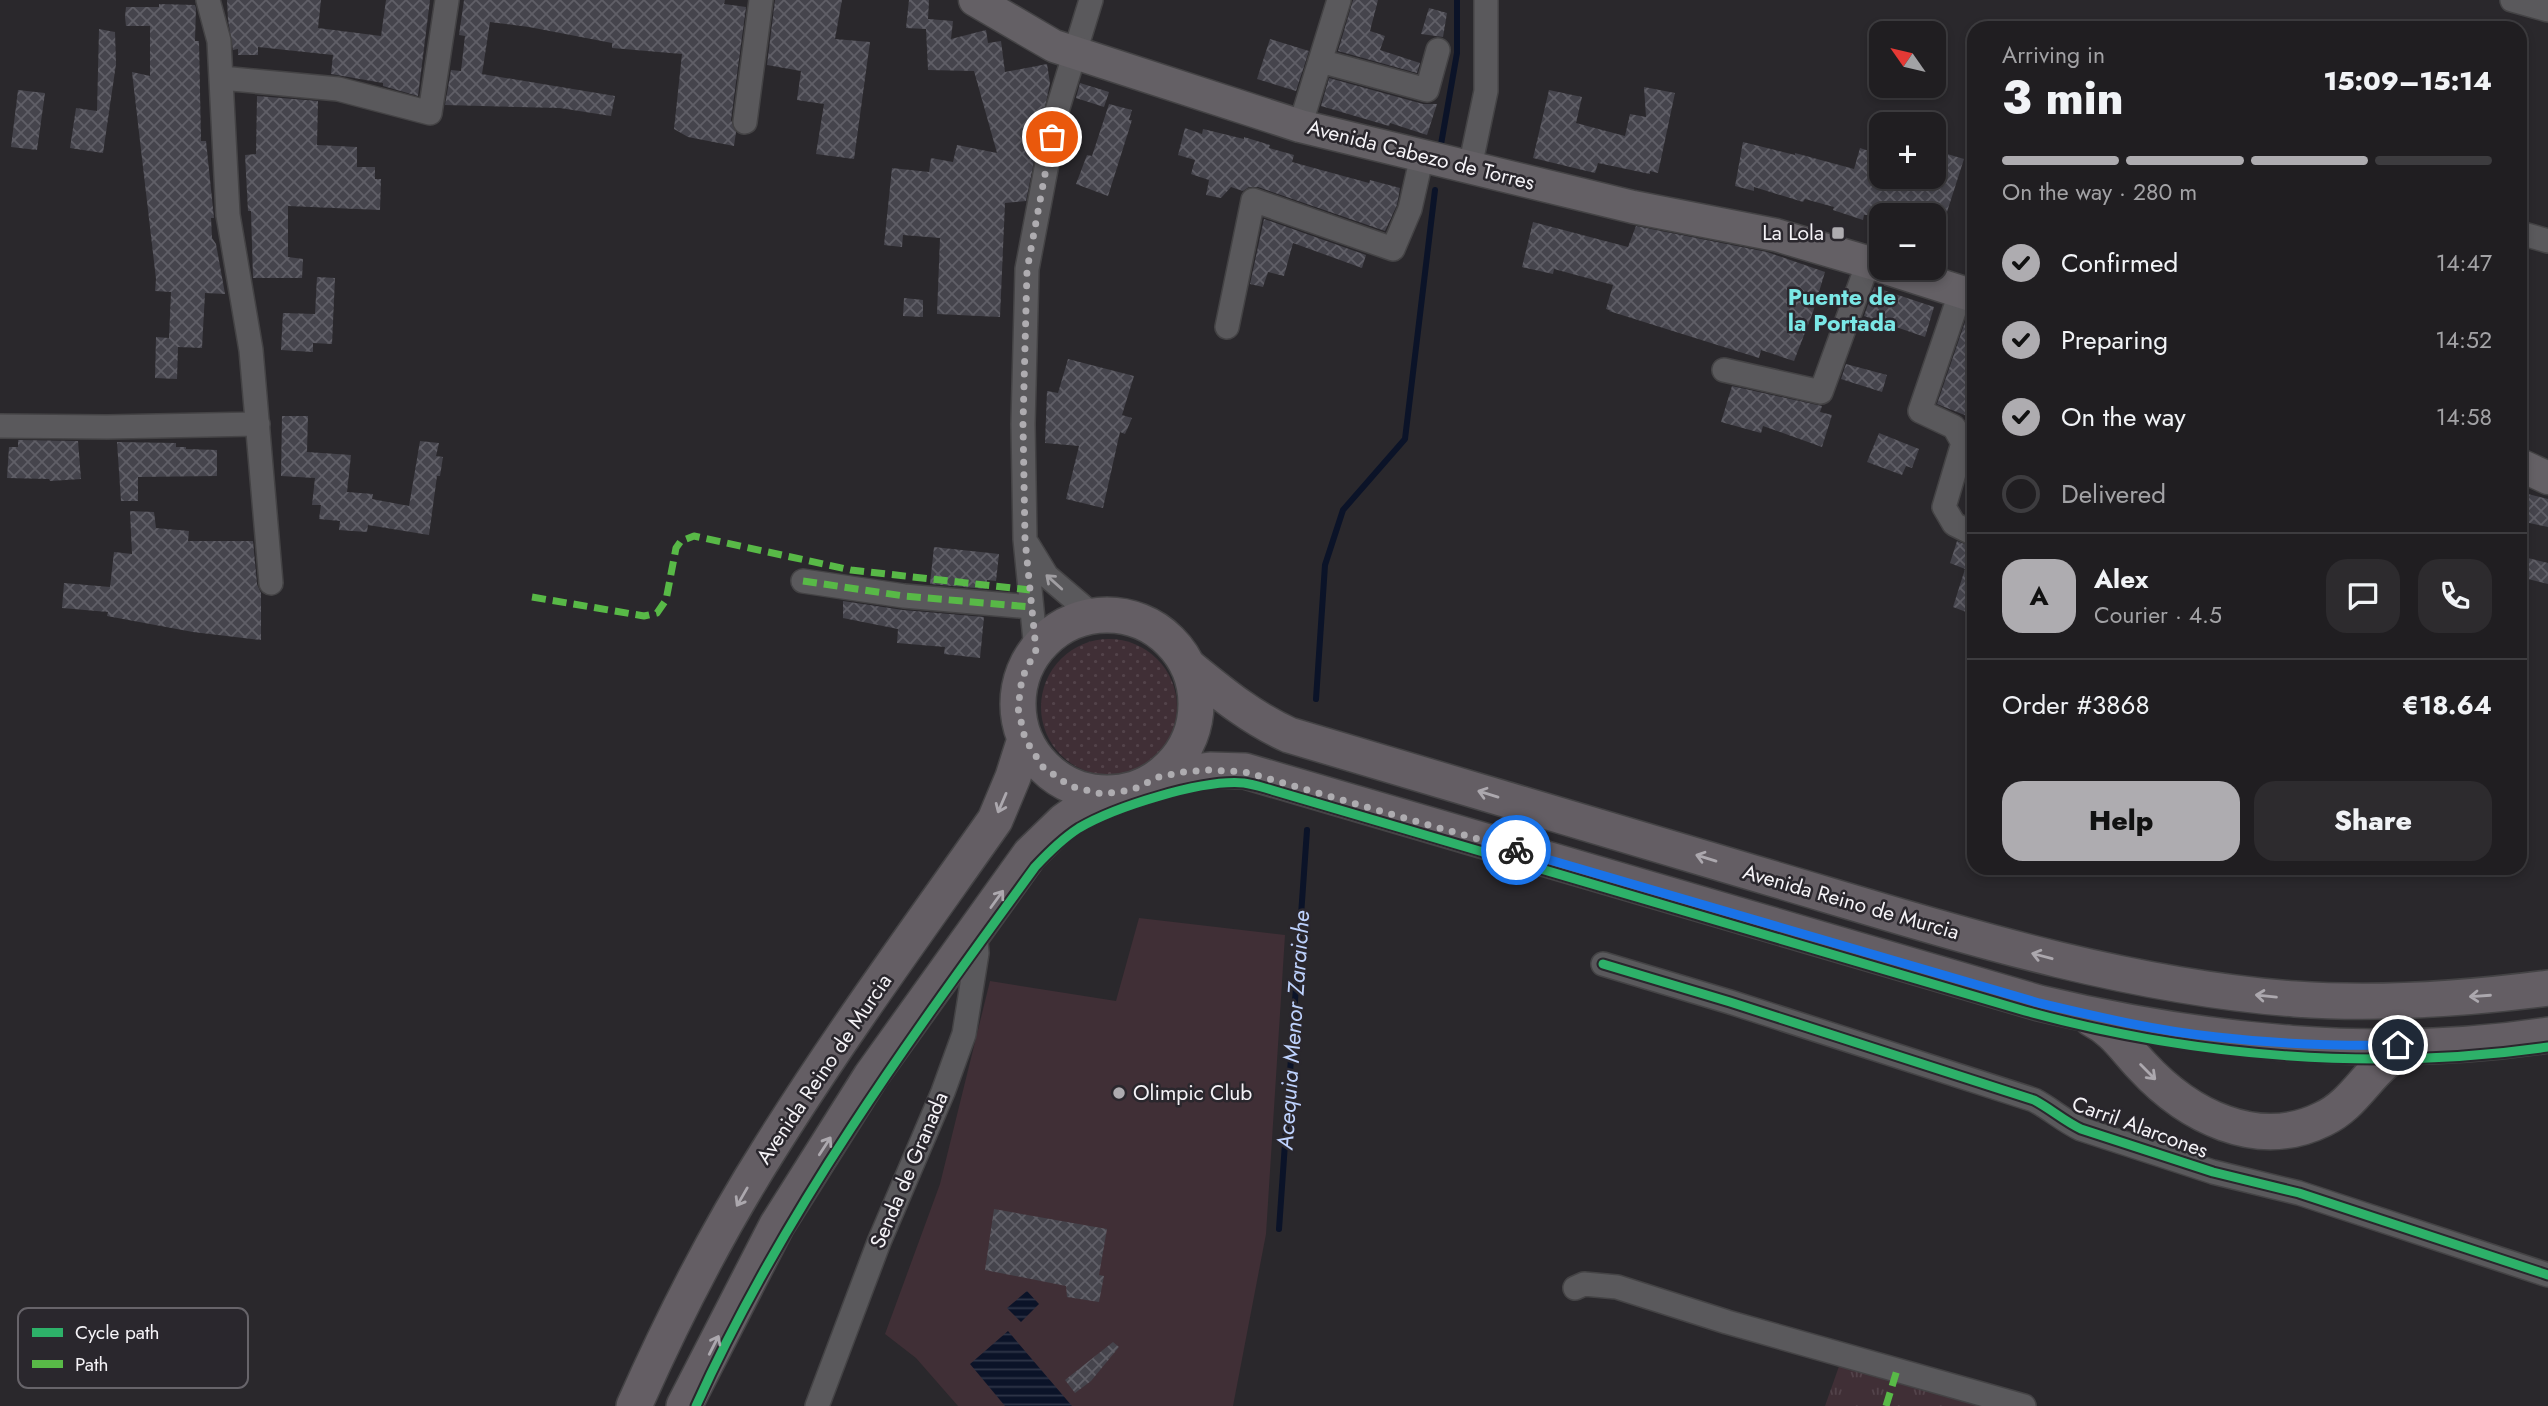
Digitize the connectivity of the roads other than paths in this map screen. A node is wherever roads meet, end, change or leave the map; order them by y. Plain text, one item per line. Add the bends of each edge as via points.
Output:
1 (208, 0) edge
2 (447, 0) edge
3 (761, 0) edge
4 (975, 0) edge
5 (1091, 0) edge
6 (1339, 0) edge
7 (1486, 0) edge
8 (2512, 0) edge
9 (2548, 10) edge
10 (1438, 50) dead end
11 (1076, 53) junction
12 (1320, 61) junction
13 (221, 78) junction
14 (746, 122) dead end
15 (1300, 126) junction
16 (1422, 156) junction
17 (1470, 167) junction
18 (2527, 235) edge
19 (2548, 241) edge
20 (1869, 263) edge
21 (1873, 280) edge
22 (1924, 280) edge
23 (1967, 294) edge
24 (1967, 296) edge
25 (1227, 327) dead end
26 (1724, 370) dead end
27 (258, 424) junction
28 (0, 426) edge
29 (2527, 469) edge
30 (2548, 478) edge
31 (1967, 530) edge
32 (1025, 539) junction
33 (803, 581) dead end
34 (271, 583) dead end
35 (1031, 607) junction
36 (1094, 616) junction
37 (1036, 650) junction
38 (1189, 667) junction
39 (1025, 739) junction
40 (1159, 777) junction
41 (1102, 794) junction
42 (975, 928) junction
43 (1603, 964) dead end
44 (2548, 988) edge
45 (2334, 999) junction
46 (2079, 1012) junction
47 (2548, 1035) edge
48 (2380, 1045) junction
49 (2417, 1045) junction
50 (2361, 1087) junction
51 (2548, 1275) edge
52 (1574, 1288) dead end
53 (634, 1406) edge
54 (684, 1406) edge
55 (817, 1406) edge
56 (2024, 1406) edge

1 - 13 street via 219,41
2 - 13 street via 430,113 338,89
3 - 14 street
4 - 11 street, Avenida Cabezo de Torres via 1045,41
5 - 11 street
6 - 12 street
7 - 17 street via 1486,90
8 - 9 street
10 - 12 street via 1427,90
11 - 15 street, Avenida Cabezo de Torres
11 - 32 street via 1057,111 1027,270
12 - 15 street
13 - 27 street via 228,215 251,350
15 - 16 street, Avenida Cabezo de Torres
16 - 17 street, Avenida Cabezo de Torres
16 - 25 street via 1410,209 1393,249 1253,200
17 - 20 street, Avenida Cabezo de Torres via 1633,207 1776,235
18 - 19 street
21 - 26 street via 1821,392
22 - 23 street, Avenida Cabezo de Torres
24 - 31 street via 1920,411 1954,427 1963,443 1944,507 1954,524
27 - 28 street
27 - 34 street
29 - 30 street
32 - 35 street
36 -> 32 street via 1047,576
33 - 35 street
35 - 37 street
36 - 37 main road via 1062,627
36 - 38 main road via 1129,618 1158,631
37 - 39 main road via 1022,678 1018,708
38 - 40 main road via 1196,696 1194,727 1181,755
45 -> 38 main road, Avenida Reino de Murcia via 2176,985 1956,933 1289,735 1227,699
39 - 41 main road via 1043,767 1070,786
39 -> 53 main road, Avenida Reino de Murcia via 995,820 768,1150 668,1329
40 - 41 main road via 1132,790
40 - 46 main road, Avenida Reino de Murcia via 1210,770 1245,772
42 -> 41 main road, Avenida Reino de Murcia via 1030,854 1064,821
54 -> 42 main road, Avenida Reino de Murcia via 742,1289 818,1157
42 - 55 street, Senda de Granada via 977,953 964,1034
43 - 51 street, Carril Alarcones via 2034,1100 2081,1129
44 -> 45 main road, Avenida Reino de Murcia via 2433,999
45 - 48 main road via 2370,1010 2380,1025
46 - 48 main road, Avenida Reino de Murcia via 2216,1037
46 -> 50 main road via 2112,1031 2140,1065 2183,1103 2242,1129 2274,1132 2304,1127 2335,1112
47 - 49 main road, Avenida Reino de Murcia
48 - 49 main road, Avenida Reino de Murcia
48 - 50 main road
49 - 50 main road via 2388,1058
52 - 56 street via 1584,1284 1617,1287

